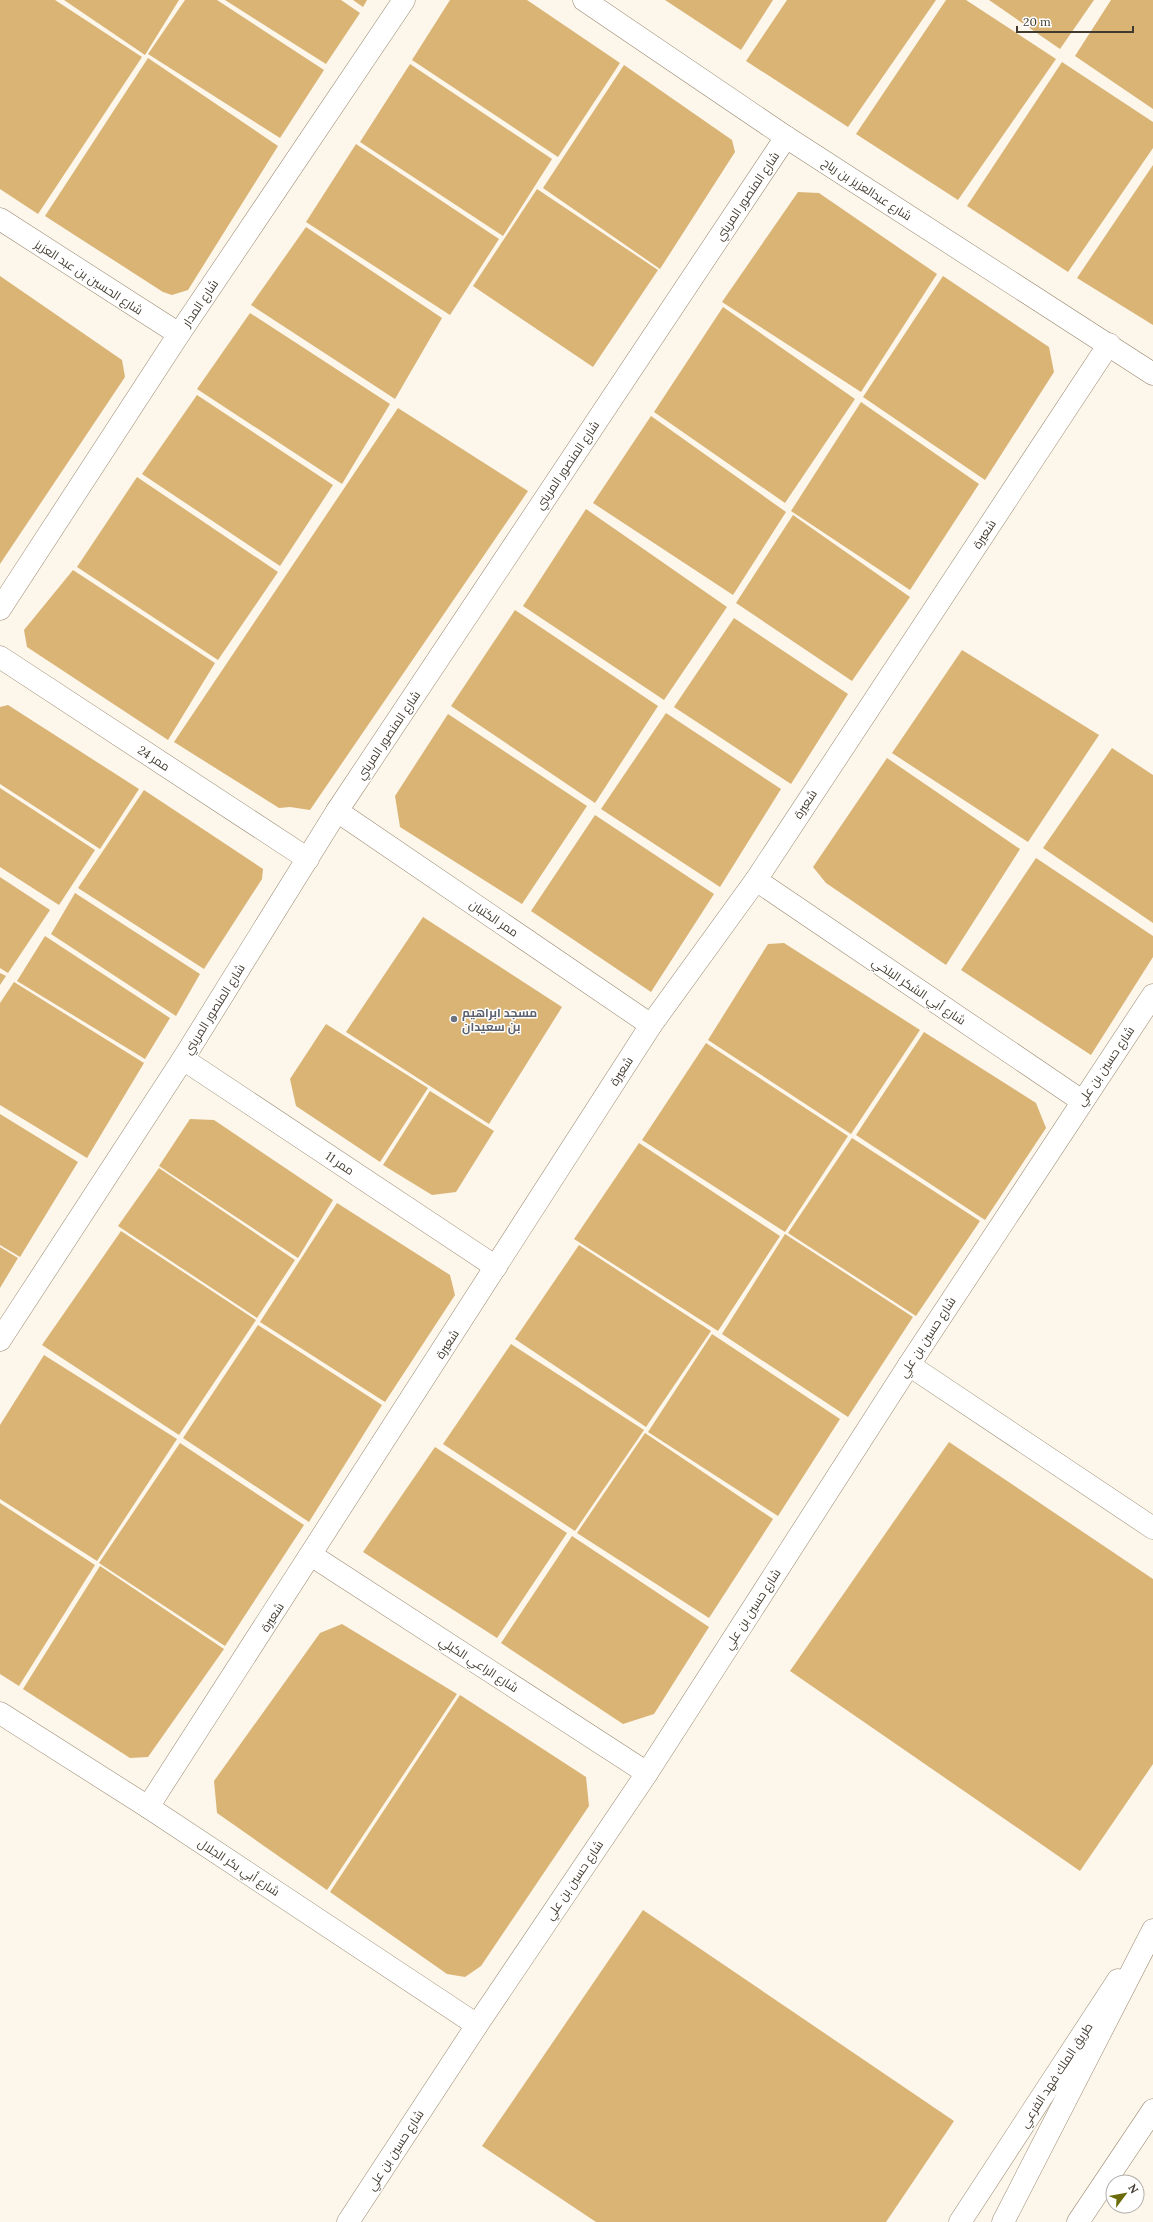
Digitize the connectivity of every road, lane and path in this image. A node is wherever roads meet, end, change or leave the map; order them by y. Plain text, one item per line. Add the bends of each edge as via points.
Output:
1 (404, 0) edge
2 (584, 0) edge
3 (786, 137) junction
4 (0, 219) edge
5 (179, 334) junction
6 (1108, 344) junction
7 (1153, 374) edge
8 (0, 609) edge
9 (0, 657) edge
10 (337, 811) junction
11 (308, 859) junction
12 (756, 880) junction
13 (1153, 995) edge
14 (651, 1025) junction
15 (183, 1059) junction
16 (1082, 1101) junction
17 (496, 1267) junction
18 (0, 1340) edge
19 (908, 1365) junction
20 (1153, 1528) edge
21 (311, 1555) junction
22 (0, 1713) edge
23 (647, 1773) junction
24 (148, 1807) junction
25 (1153, 1929) edge
26 (476, 2024) junction
27 (1153, 2110) edge
28 (348, 2222) edge
29 (960, 2222) edge
30 (1003, 2222) edge
31 (1078, 2222) edge

1 - 5 main road, شارع المدار
2 - 3 main road, شارع عبدالعزيز بن رباح
3 - 6 main road, شارع عبدالعزيز بن رباح
3 - 10 main road, شارع المنصور المريني
4 - 5 main road, شارع الحسين بن عبد العزيز
5 - 8 main road, شارع المدار
6 - 7 main road, شارع عبدالعزيز بن رباح
6 - 12 main road, شعيرة
9 - 11 main road, ممر 24
10 - 11 main road, شارع المنصور المريني
10 - 14 main road, ممر الكتبان
11 - 15 main road, شارع المنصور المريني
12 - 14 main road, شعيرة
12 - 16 main road, شارع أبي الشكر البلخي
13 - 16 main road, شارع حسين بن علي
14 - 17 main road, شعيرة
15 - 17 main road, ممر 11
15 - 18 main road, شارع المنصور المريني
16 - 19 main road, شارع حسين بن علي
17 - 21 main road, شعيرة
19 - 20 main road
19 - 23 main road, شارع حسين بن علي
21 - 23 main road, شارع الراعي الكبلي
21 - 24 main road, شعيرة
22 - 24 main road, شارع أبي بكر الجلال
23 - 26 main road, شارع حسين بن علي
24 - 26 main road, شارع أبي بكر الجلال
25 - 29 main road, طريق الملك فهد الفرعي
25 - 30 main road
26 - 28 main road, شارع حسين بن علي
27 - 31 main road

